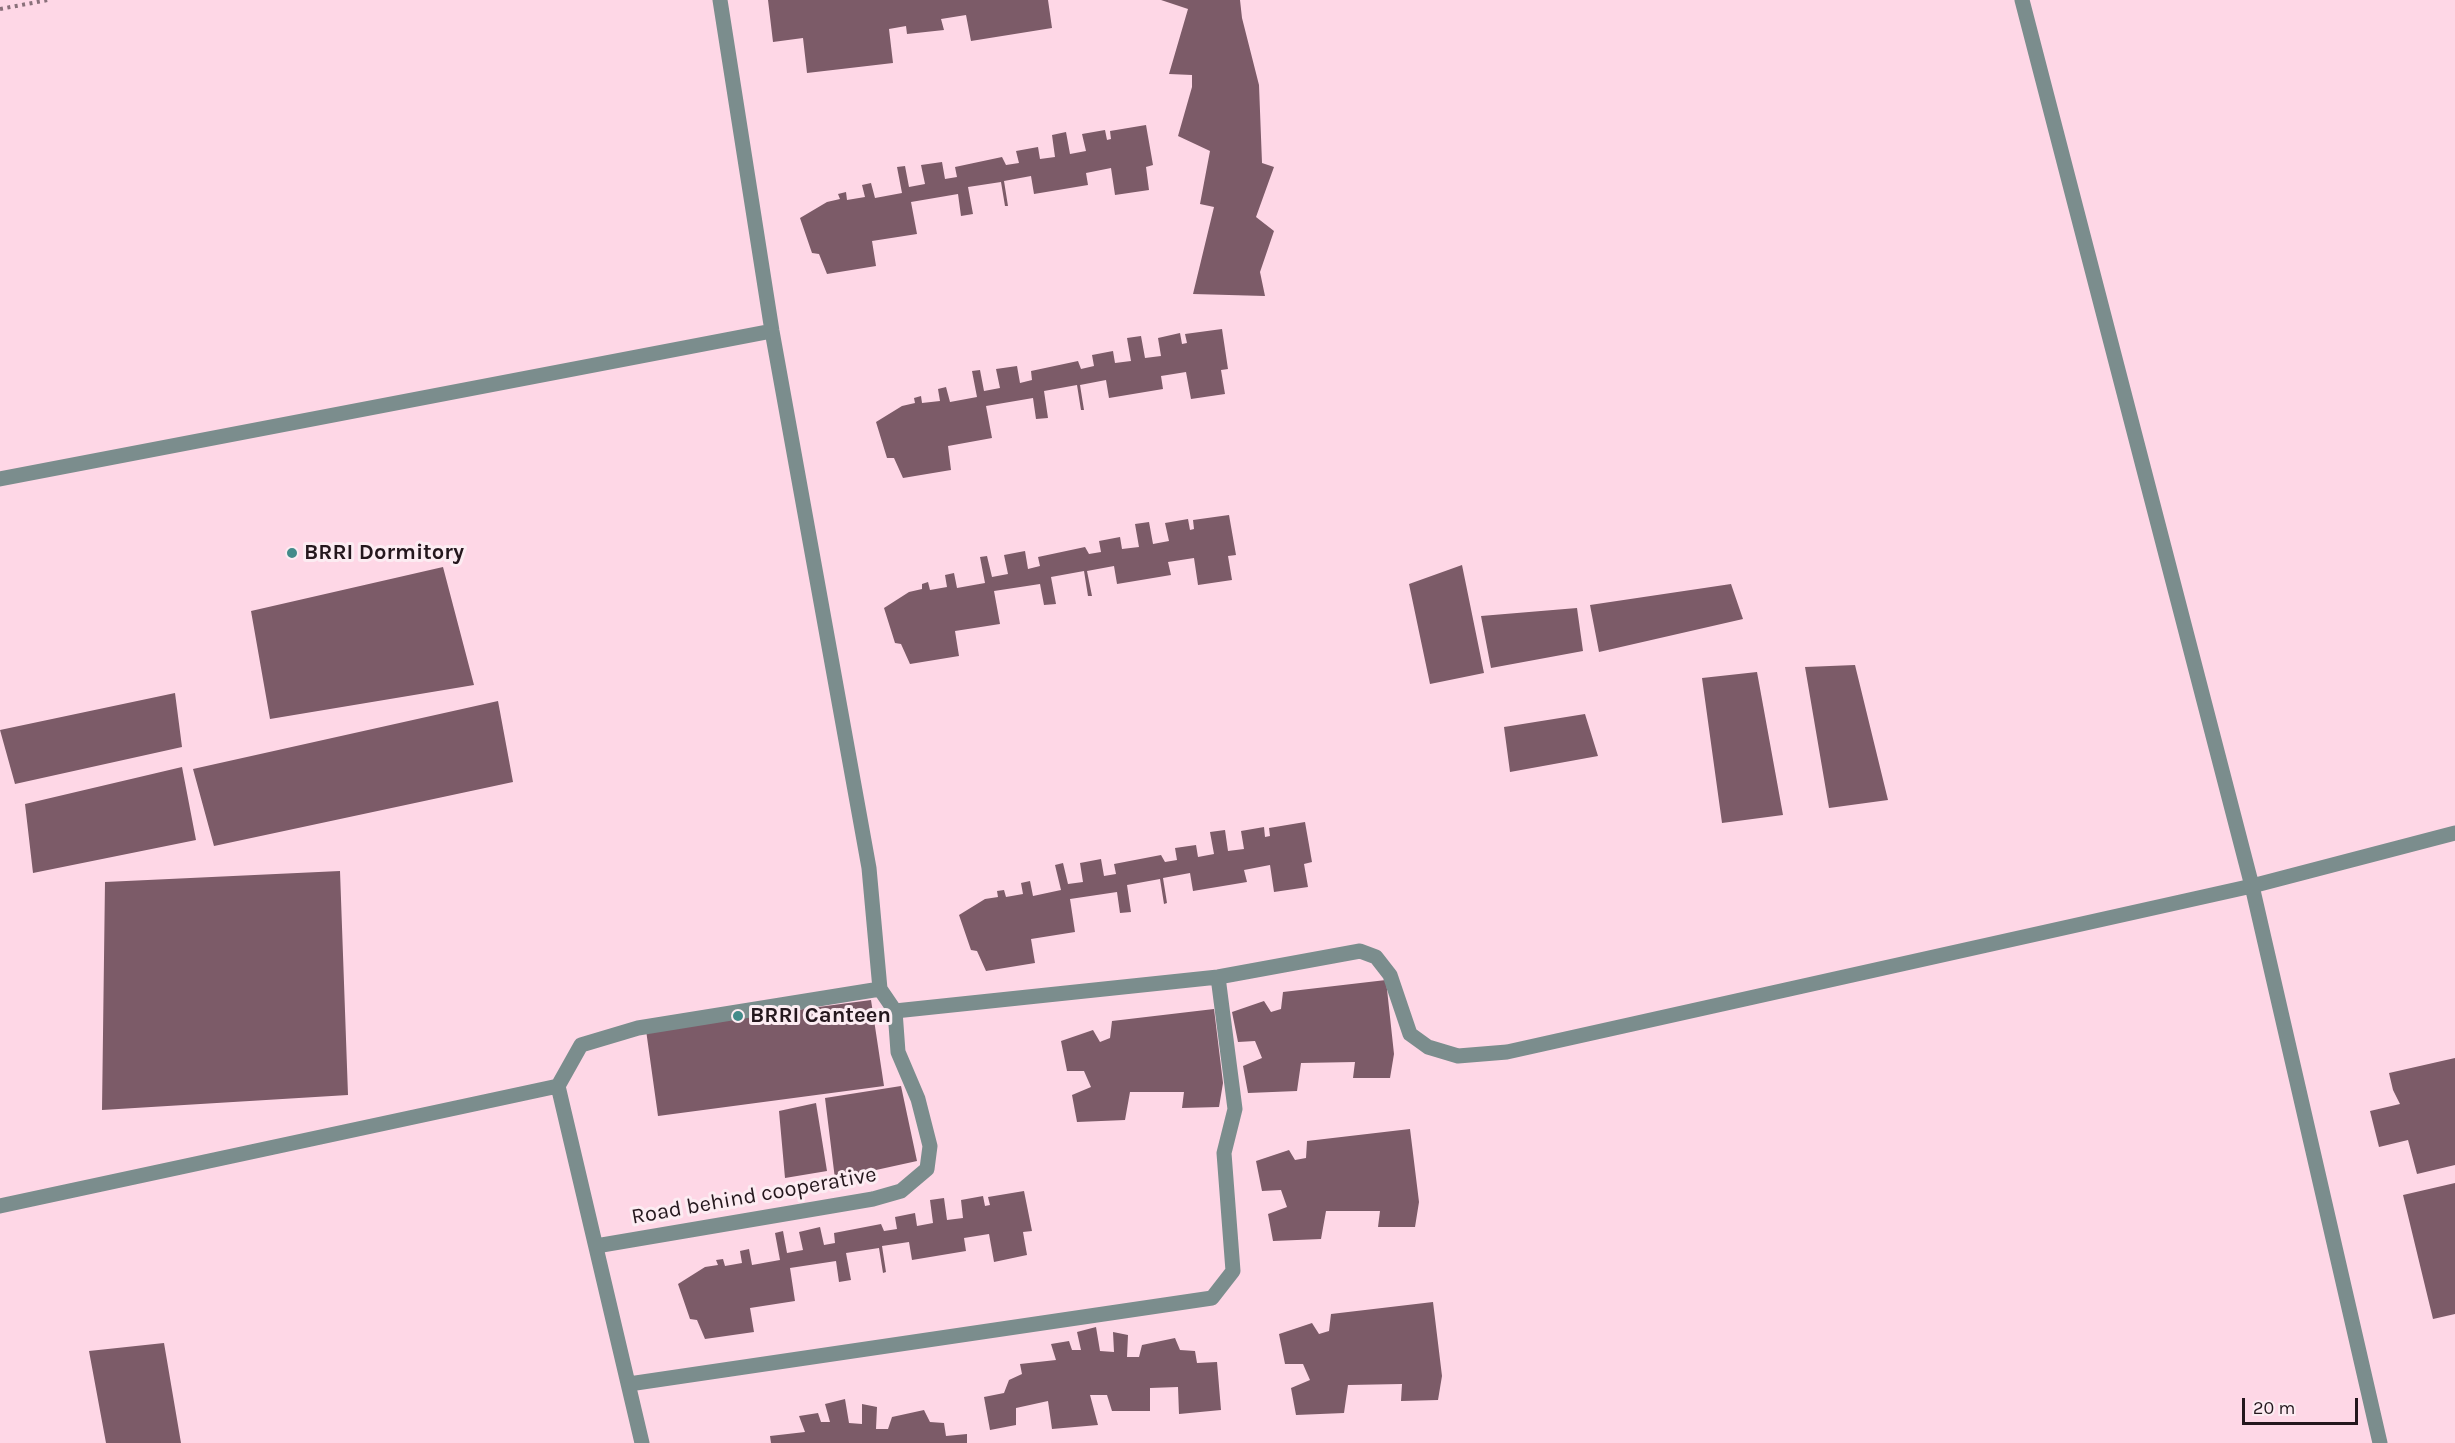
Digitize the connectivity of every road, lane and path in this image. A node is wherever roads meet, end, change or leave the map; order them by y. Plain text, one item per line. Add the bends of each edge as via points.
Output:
1 (48, 0) edge
2 (720, 0) edge
3 (2022, 0) edge
4 (0, 9) edge
5 (772, 331) junction
6 (0, 479) edge
7 (2455, 833) edge
8 (2252, 886) junction
9 (1218, 977) junction
10 (880, 989) junction
11 (895, 1011) junction
12 (558, 1086) junction
13 (0, 1206) edge
14 (596, 1246) junction
15 (628, 1384) junction
16 (642, 1443) edge
17 (2380, 1443) edge

1 - 4 path
2 - 5 street
3 - 8 street
5 - 6 street
5 - 10 street via 868,868
7 - 8 street
8 - 9 street via 1497,1053 1458,1056 1428,1047 1410,1034 1390,975 1376,957 1360,951
8 - 17 street
9 - 11 street
9 - 15 street via 1235,1109 1224,1153 1233,1271 1212,1298
10 - 11 street
10 - 12 street via 638,1028 581,1046
11 - 14 street, Road behind cooperative via 898,1052 918,1100 930,1146 927,1170 901,1191
12 - 13 street
12 - 14 street
14 - 15 street
15 - 16 street

